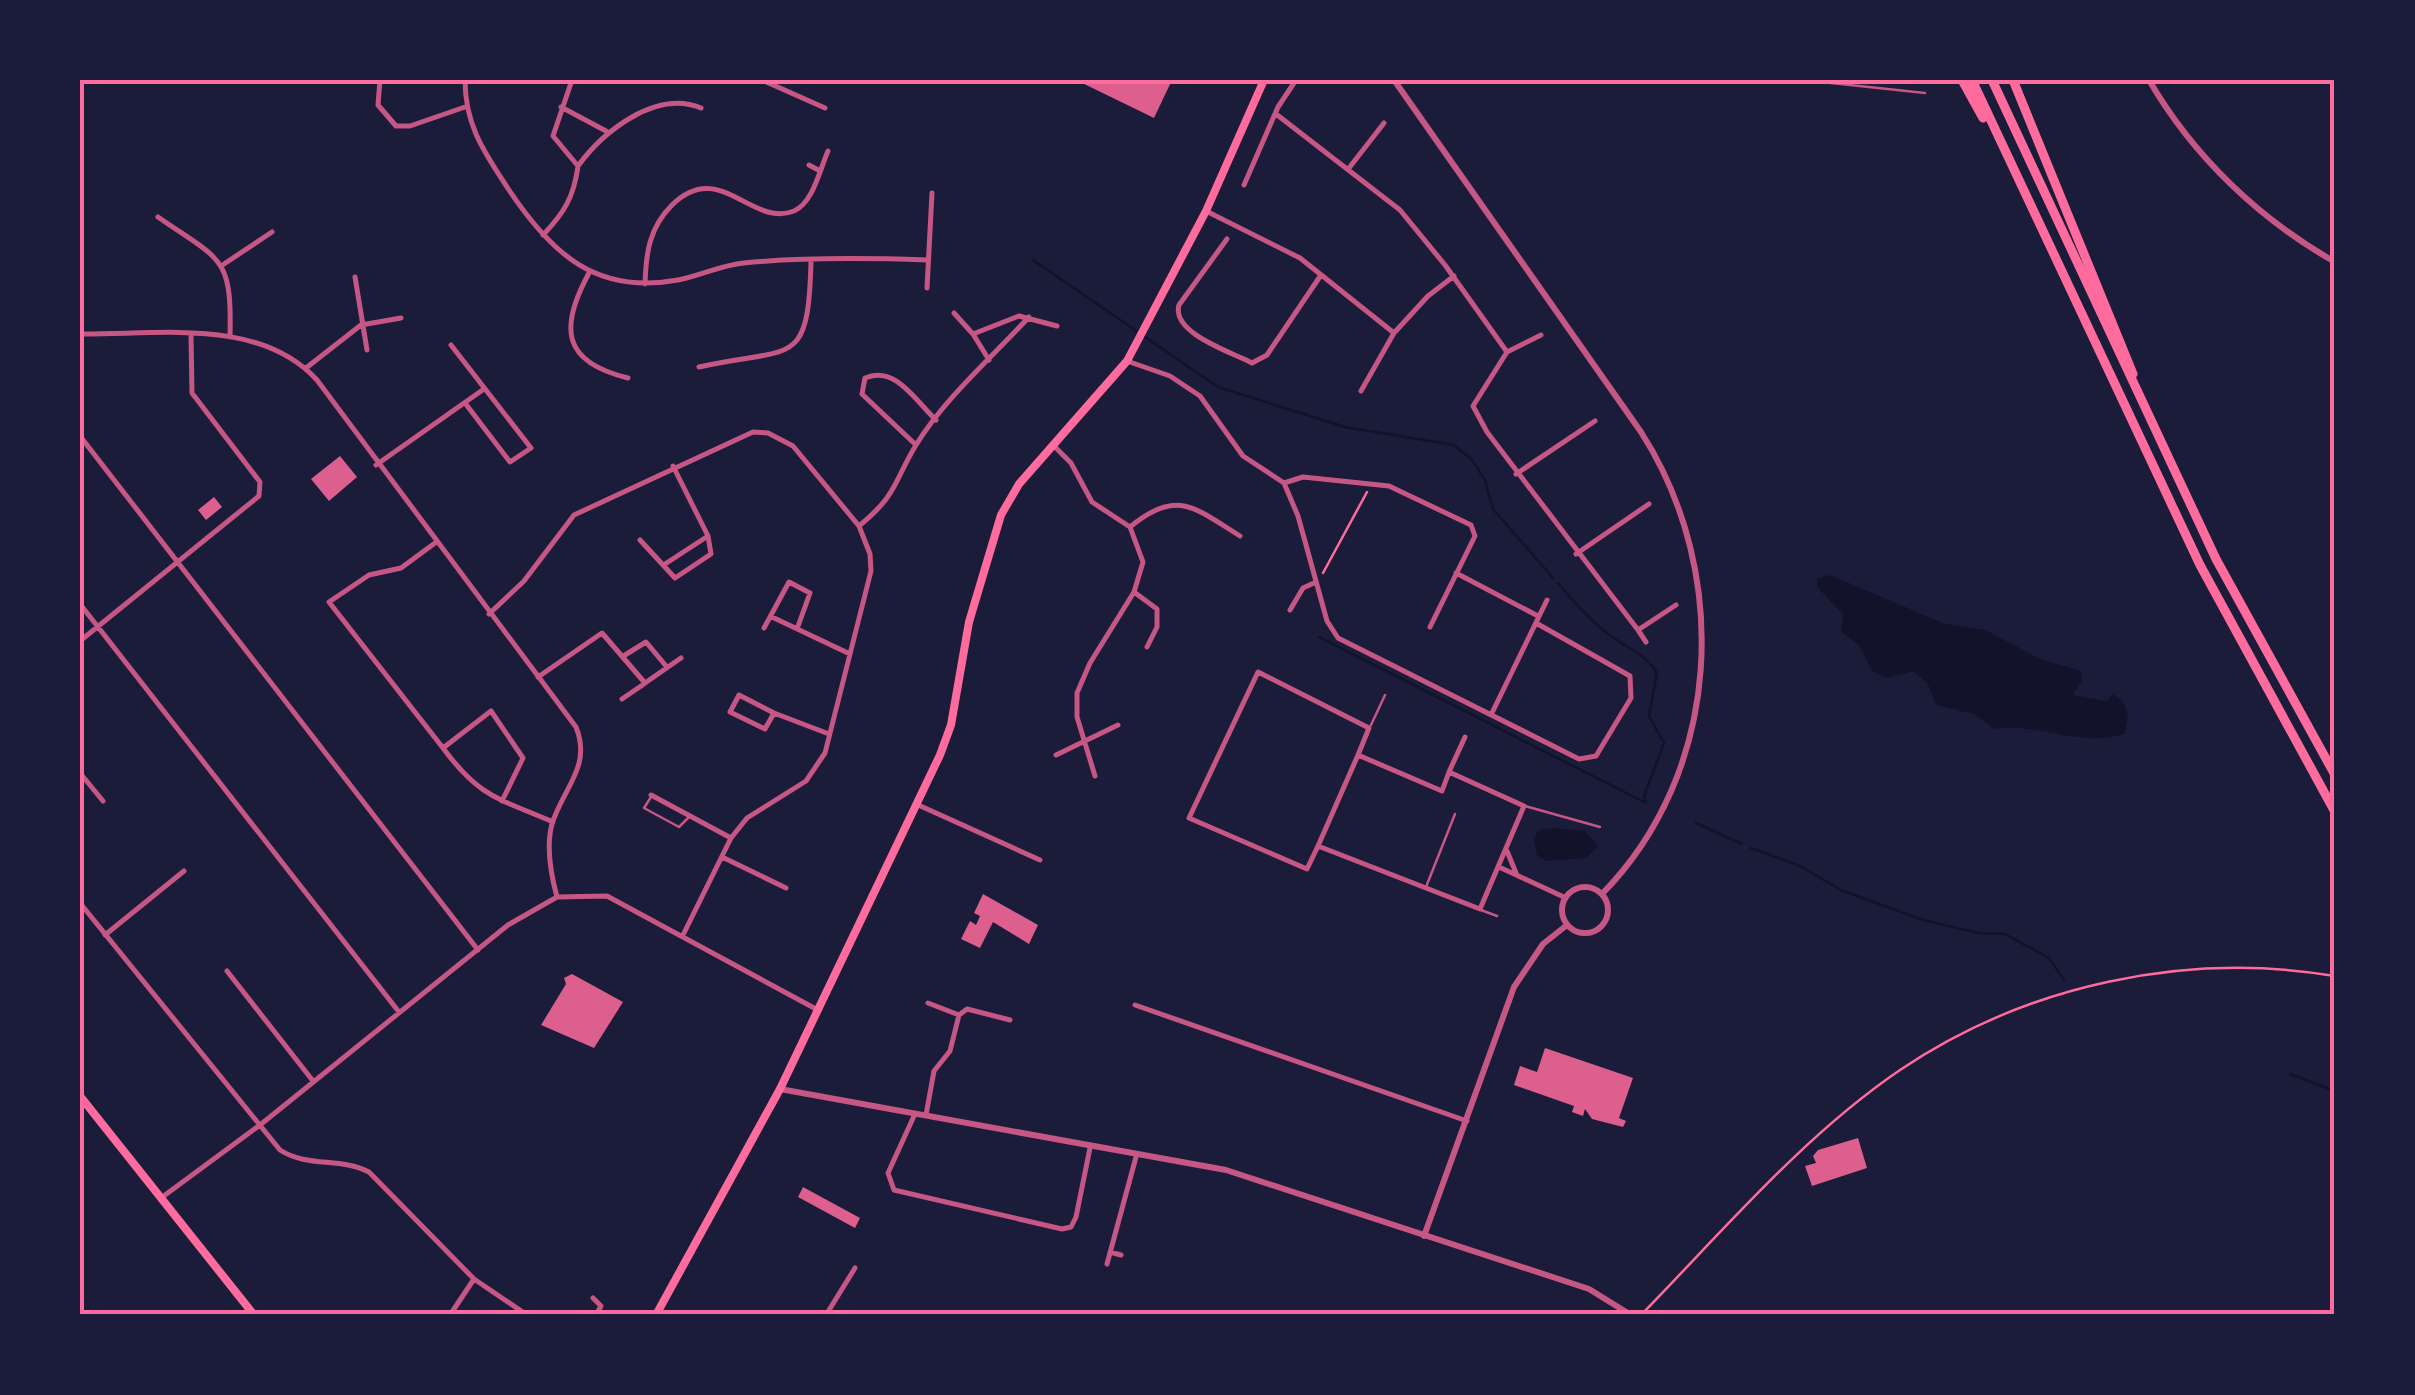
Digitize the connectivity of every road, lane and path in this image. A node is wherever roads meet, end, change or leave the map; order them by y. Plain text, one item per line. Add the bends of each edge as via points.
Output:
1 (380, 80) edge
2 (465, 80) edge
3 (572, 80) edge
4 (762, 80) edge
5 (1264, 80) edge
6 (1296, 80) edge
7 (1394, 80) edge
8 (1802, 80) edge
9 (1962, 80) edge
10 (1972, 80) edge
11 (1992, 80) edge
12 (2012, 80) edge
13 (2150, 80) edge
14 (1925, 93) dead end
15 (697, 96) dead end
16 (561, 107) junction
17 (465, 108) junction
18 (825, 108) dead end
19 (1276, 114) junction
20 (1384, 123) dead end
21 (606, 132) junction
22 (828, 152) dead end
23 (809, 165) dead end
24 (578, 166) junction
25 (1348, 168) junction
26 (2012, 169) junction
27 (820, 171) junction
28 (1244, 186) dead end
29 (932, 193) dead end
30 (1206, 211) junction
31 (929, 212) junction
32 (940, 212) dead end
33 (158, 216) dead end
34 (272, 232) dead end
35 (543, 235) junction
36 (1227, 240) dead end
37 (1210, 248) dead end
38 (1217, 254) junction
39 (927, 260) junction
40 (811, 262) junction
41 (2335, 262) edge
42 (223, 264) junction
43 (589, 273) junction
44 (1321, 275) junction
45 (1454, 276) junction
46 (355, 278) dead end
47 (644, 284) junction
48 (927, 288) dead end
49 (954, 313) dead end
50 (1029, 316) junction
51 (400, 318) dead end
52 (361, 325) junction
53 (1056, 326) dead end
54 (1394, 333) junction
55 (80, 334) edge
56 (973, 334) junction
57 (1541, 335) dead end
58 (190, 336) junction
59 (230, 336) junction
60 (451, 345) dead end
61 (368, 350) dead end
62 (1506, 352) junction
63 (989, 360) junction
64 (1127, 361) junction
65 (699, 367) dead end
66 (306, 368) junction
67 (606, 373) junction
68 (628, 378) dead end
69 (603, 382) dead end
70 (484, 388) junction
71 (1361, 391) dead end
72 (465, 403) junction
73 (936, 420) junction
74 (1594, 421) dead end
75 (80, 436) edge
76 (916, 444) junction
77 (1055, 446) junction
78 (376, 465) junction
79 (673, 466) junction
80 (2170, 466) junction
81 (1516, 474) junction
82 (1284, 483) junction
83 (1372, 484) junction
84 (1649, 504) dead end
85 (860, 526) junction
86 (1130, 527) junction
87 (708, 536) junction
88 (1240, 536) dead end
89 (640, 540) dead end
90 (435, 543) junction
91 (1576, 554) junction
92 (180, 561) junction
93 (664, 565) junction
94 (1456, 573) junction
95 (1316, 582) junction
96 (1134, 592) junction
97 (1547, 600) dead end
98 (80, 604) edge
99 (1676, 606) dead end
100 (1290, 610) dead end
101 (489, 614) junction
102 (771, 616) junction
103 (1537, 620) junction
104 (98, 626) junction
105 (1430, 627) dead end
106 (764, 628) dead end
107 (796, 629) junction
108 (1638, 630) junction
109 (80, 641) edge
110 (1646, 642) dead end
111 (1147, 647) dead end
112 (850, 654) junction
113 (624, 656) junction
114 (681, 658) dead end
115 (666, 667) junction
116 (538, 677) junction
117 (645, 683) junction
118 (1385, 695) dead end
119 (622, 700) dead end
120 (774, 713) junction
121 (1492, 715) junction
122 (1118, 725) dead end
123 (1369, 728) junction
124 (829, 734) junction
125 (1464, 738) dead end
126 (1086, 743) junction
127 (443, 748) junction
128 (1056, 755) dead end
129 (1358, 755) junction
130 (1449, 772) junction
131 (80, 773) edge
132 (2335, 775) edge
133 (1095, 776) dead end
134 (651, 795) joint
135 (103, 801) dead end
136 (502, 801) junction
137 (916, 804) junction
138 (1524, 806) junction
139 (2335, 812) edge
140 (1456, 814) dead end
141 (690, 816) junction
142 (553, 822) junction
143 (1600, 827) dead end
144 (731, 838) junction
145 (1318, 846) junction
146 (1506, 849) junction
147 (722, 856) junction
148 (1040, 860) dead end
149 (1498, 867) junction
150 (184, 872) dead end
151 (1517, 876) junction
152 (786, 888) dead end
153 (1426, 888) junction
154 (1602, 894) junction
155 (557, 897) junction
156 (1566, 898) junction
157 (80, 903) edge
158 (1480, 909) junction
159 (1497, 916) dead end
160 (1567, 925) junction
161 (105, 935) junction
162 (684, 935) junction
163 (478, 950) junction
164 (227, 970) dead end
165 (2335, 976) edge
166 (928, 1002) dead end
167 (1135, 1006) dead end
168 (816, 1009) junction
169 (400, 1012) junction
170 (959, 1015) junction
171 (1010, 1020) dead end
172 (312, 1082) junction
173 (780, 1089) junction
174 (80, 1096) edge
175 (914, 1116) junction
176 (926, 1118) junction
177 (1467, 1120) junction
178 (260, 1126) junction
179 (1090, 1148) junction
180 (1136, 1157) junction
181 (160, 1200) junction
182 (1424, 1236) junction
183 (1110, 1252) junction
184 (1121, 1255) dead end
185 (1107, 1264) dead end
186 (855, 1268) dead end
187 (474, 1279) junction
188 (593, 1298) dead end
189 (1627, 1312) edge
190 (254, 1315) edge
191 (450, 1315) edge
192 (527, 1315) edge
193 (596, 1315) edge
194 (656, 1315) edge
195 (826, 1315) edge
196 (1641, 1315) edge

1 - 17 street via 378,105 396,126
2 - 17 street
3 - 16 street
4 - 18 street
5 - 30 main road
6 - 19 street
7 - 154 street via 1652,450 1691,538 1702,634 1692,730 1654,826
8 - 14 lane
9 - 26 highway
10 - 26 highway
11 - 80 highway
12 - 80 highway
13 - 41 street via 2230,183
15 - 21 street via 697,106 651,109
16 - 21 street
16 - 24 street via 553,136
17 - 35 street via 479,145
19 - 25 street
19 - 28 street
20 - 25 street
21 - 24 street
22 - 27 street
23 - 27 street
24 - 35 street via 564,213
25 - 45 street via 1400,210
26 - 139 highway via 2200,565
27 - 47 street via 806,201 784,212 718,189 682,195 654,229
29 - 31 street
30 - 44 street via 1290,252
30 - 64 main road
31 - 32 street
31 - 39 street
33 - 42 street
34 - 42 street
35 - 43 street
36 - 38 street
37 - 38 street
38 - 44 street via 1179,304 1178,320 1252,363 1268,355
39 - 40 street
39 - 48 street
40 - 47 street via 744,262
40 - 65 street via 804,335 775,353
42 - 59 street via 232,290
43 - 47 street
43 - 67 street via 572,304 570,328 576,352
44 - 54 street
45 - 54 street
45 - 62 street
46 - 52 street
49 - 56 street
50 - 53 street
50 - 56 street
50 - 63 street
51 - 52 street
52 - 61 street
52 - 66 street
54 - 71 street
55 - 58 street
56 - 63 street
57 - 62 street
58 - 59 street
58 - 92 street via 192,393 260,482 259,496
59 - 66 street via 266,343
60 - 70 street
62 - 81 street via 1474,406
63 - 73 street
64 - 77 main road
64 - 82 street via 1170,376 1200,396 1244,456
66 - 78 street
67 - 68 street
67 - 69 street
70 - 72 street
70 - 72 street via 531,448 510,462
72 - 78 street
73 - 76 street
73 - 76 street via 890,374 865,378 862,394
74 - 81 street
75 - 92 street
76 - 85 street via 893,496
77 - 86 street via 1092,502
77 - 137 main road via 1010,498 987,553 951,725
78 - 90 street
79 - 85 street via 739,436 768,433 793,446
79 - 87 street
79 - 101 street via 574,515 524,581
80 - 132 highway
81 - 91 street
82 - 83 street via 1303,476
82 - 95 street
83 - 94 street via 1400,488 1470,525 1474,536
83 - 95 path
84 - 91 street
85 - 112 street via 871,571
86 - 88 street via 1172,503 1199,510
86 - 96 street via 1143,562
87 - 93 street
87 - 93 street via 711,554 675,578
89 - 93 street
90 - 101 street
90 - 127 street via 401,568 369,576 329,602
91 - 108 street
92 - 104 street
92 - 163 street
94 - 103 street
94 - 105 street
95 - 100 street via 1303,588
95 - 121 street via 1338,638
96 - 111 street via 1157,609
96 - 126 street via 1081,681 1076,703
97 - 103 street
98 - 104 street
99 - 108 street
101 - 116 street
102 - 106 street
102 - 107 street
102 - 107 street via 789,582 810,593
103 - 121 street
103 - 121 street via 1622,668 1634,685 1631,698 1604,748 1588,759
104 - 109 street
104 - 169 street
107 - 112 street
108 - 110 street
112 - 124 street
113 - 115 street via 646,642
113 - 116 street via 608,634 596,634
113 - 117 street
114 - 115 street
115 - 117 street
116 - 142 street via 576,726 582,754
117 - 119 street
118 - 123 lane
120 - 120 street via 739,695 730,712 764,729
120 - 124 street
122 - 126 street
123 - 129 street
123 - 145 street via 1258,672 1189,818 1307,870
124 - 144 street via 806,781 748,818
125 - 130 street
126 - 128 street
126 - 133 street
127 - 136 street via 469,784
127 - 136 street via 491,711 523,758
129 - 130 street via 1442,792
129 - 145 street
130 - 138 street
131 - 135 street
134 - 141 street
134 - 141 lane via 644,808 679,827
136 - 142 street
137 - 148 street
137 - 168 main road
138 - 143 lane
138 - 146 street
140 - 153 lane
141 - 144 street
142 - 155 street via 549,842
144 - 147 street
145 - 153 street
146 - 149 street
146 - 151 street
147 - 152 street
147 - 162 street
149 - 151 street
149 - 158 street
150 - 161 street
151 - 156 street
153 - 158 street
154 - 156 street via 1581,888
154 - 160 street via 1608,907 1601,928 1587,934
155 - 162 street via 607,896
155 - 163 street via 524,913
156 - 160 street
157 - 161 street
158 - 159 lane
160 - 177 street via 1527,964
161 - 178 street
162 - 168 street
163 - 169 street
164 - 172 street
165 - 196 path via 2210,968 2148,974 2068,992 1950,1040 1828,1128
166 - 170 street
167 - 177 street
168 - 173 main road
169 - 172 street
170 - 171 street via 966,1009
170 - 176 street via 950,1052 934,1071
172 - 178 street
173 - 175 street
173 - 194 main road
174 - 181 main road
175 - 176 street
175 - 179 street via 888,1173 894,1190 1062,1229 1076,1217
176 - 179 street
177 - 182 street
178 - 181 street
178 - 187 street via 289,1156 346,1162 369,1172
179 - 180 street
180 - 182 street via 1226,1170
180 - 183 street
181 - 190 main road
182 - 189 street via 1590,1289
183 - 184 street
183 - 185 street
186 - 195 street
187 - 191 street
187 - 192 street
188 - 193 street via 601,1306

